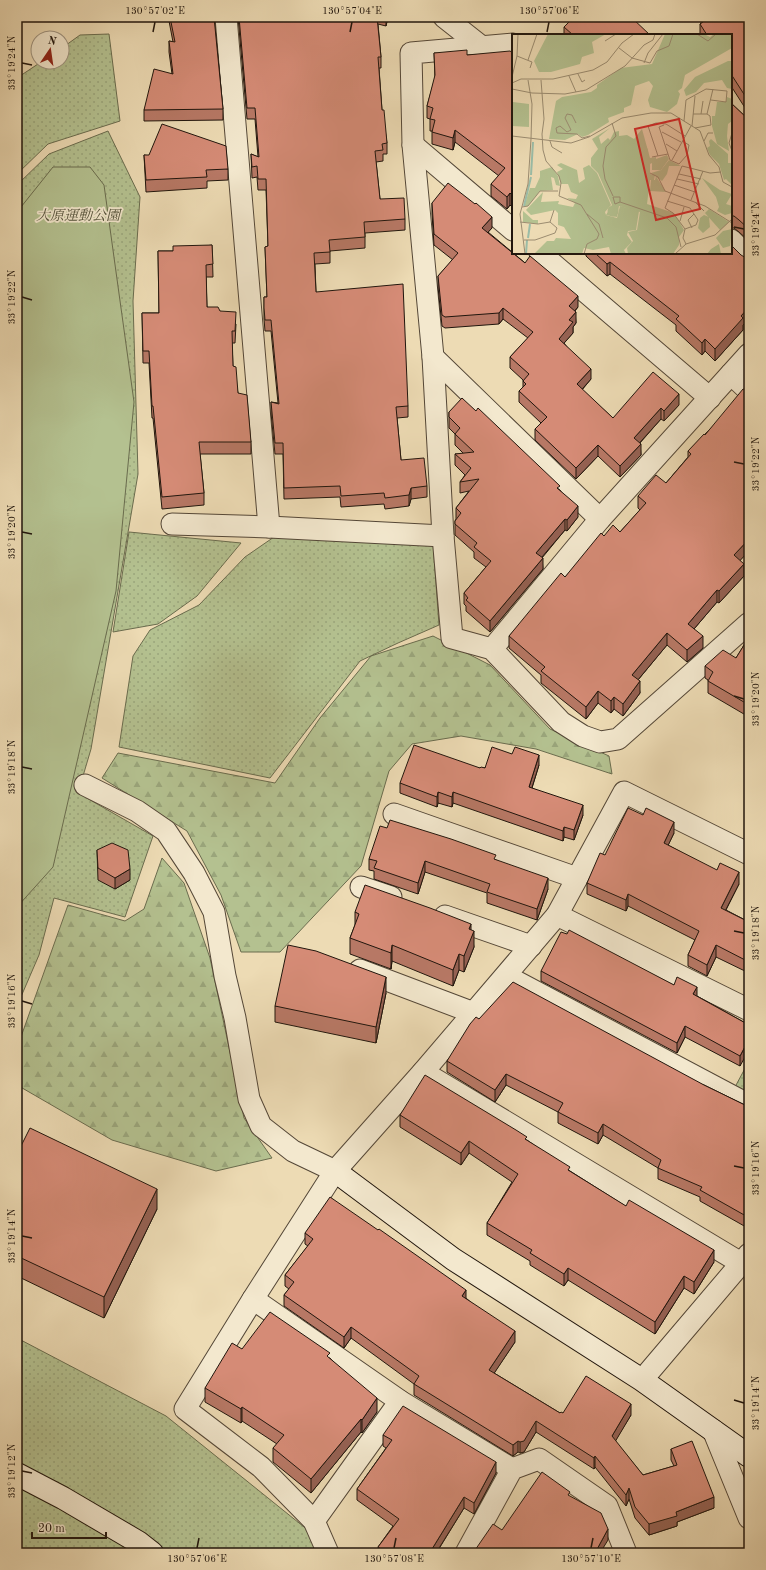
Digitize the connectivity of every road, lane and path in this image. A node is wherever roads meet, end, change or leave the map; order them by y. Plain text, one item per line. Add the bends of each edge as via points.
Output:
1 (226, 17) edge
2 (444, 17) edge
3 (512, 44) edge
4 (482, 47) junction
5 (413, 145) junction
6 (512, 229) edge
7 (732, 241) edge
8 (541, 254) edge
9 (749, 258) edge
10 (749, 354) edge
11 (433, 357) junction
12 (731, 374) junction
13 (749, 391) edge
14 (710, 398) junction
15 (600, 519) junction
16 (172, 524) dead end
17 (268, 526) junction
18 (443, 536) junction
19 (749, 623) edge
20 (492, 649) junction
21 (86, 785) dead end
22 (394, 814) dead end
23 (749, 854) edge
24 (577, 878) junction
25 (361, 887) dead end
26 (405, 902) edge
27 (427, 910) edge
28 (558, 915) junction
29 (531, 946) junction
30 (343, 964) edge
31 (506, 976) junction
32 (749, 1010) edge
33 (474, 1013) junction
34 (423, 1072) junction
35 (749, 1104) edge
36 (335, 1171) junction
37 (745, 1258) edge
38 (253, 1299) junction
39 (642, 1380) junction
40 (400, 1401) junction
41 (713, 1430) junction
42 (749, 1456) edge
43 (512, 1469) junction
44 (17, 1474) edge
45 (749, 1518) edge
46 (314, 1521) junction
47 (152, 1553) edge
48 (328, 1553) edge
49 (466, 1553) edge
50 (626, 1553) edge

1 - 17 street
2 - 4 street
3 - 4 street
4 - 5 street via 411,53
5 - 6 street
5 - 11 street
7 - 9 street
8 - 14 street
10 - 12 street
11 - 15 street
11 - 18 street
12 - 13 street
12 - 14 street
14 - 15 street
15 - 20 street
16 - 17 street
17 - 18 street
18 - 20 street via 452,638
19 - 20 street via 618,739 600,742 583,736 561,722
21 - 36 street via 137,811 166,831 194,872 214,912 249,1099 261,1126 293,1151
22 - 24 street
23 - 24 street via 624,792
24 - 28 street
25 - 26 street
27 - 29 street
28 - 29 street
28 - 32 street
29 - 31 street
30 - 33 street
31 - 33 street
31 - 35 street
33 - 34 street
34 - 36 street
34 - 37 street
36 - 38 street
36 - 39 street via 452,1259
37 - 39 street
38 - 40 street
38 - 46 street via 185,1409 261,1467
39 - 41 street
40 - 43 street
40 - 46 street
41 - 42 street
41 - 45 street
43 - 49 street
43 - 50 street via 539,1459 607,1506
44 - 47 street via 63,1498
46 - 48 street

